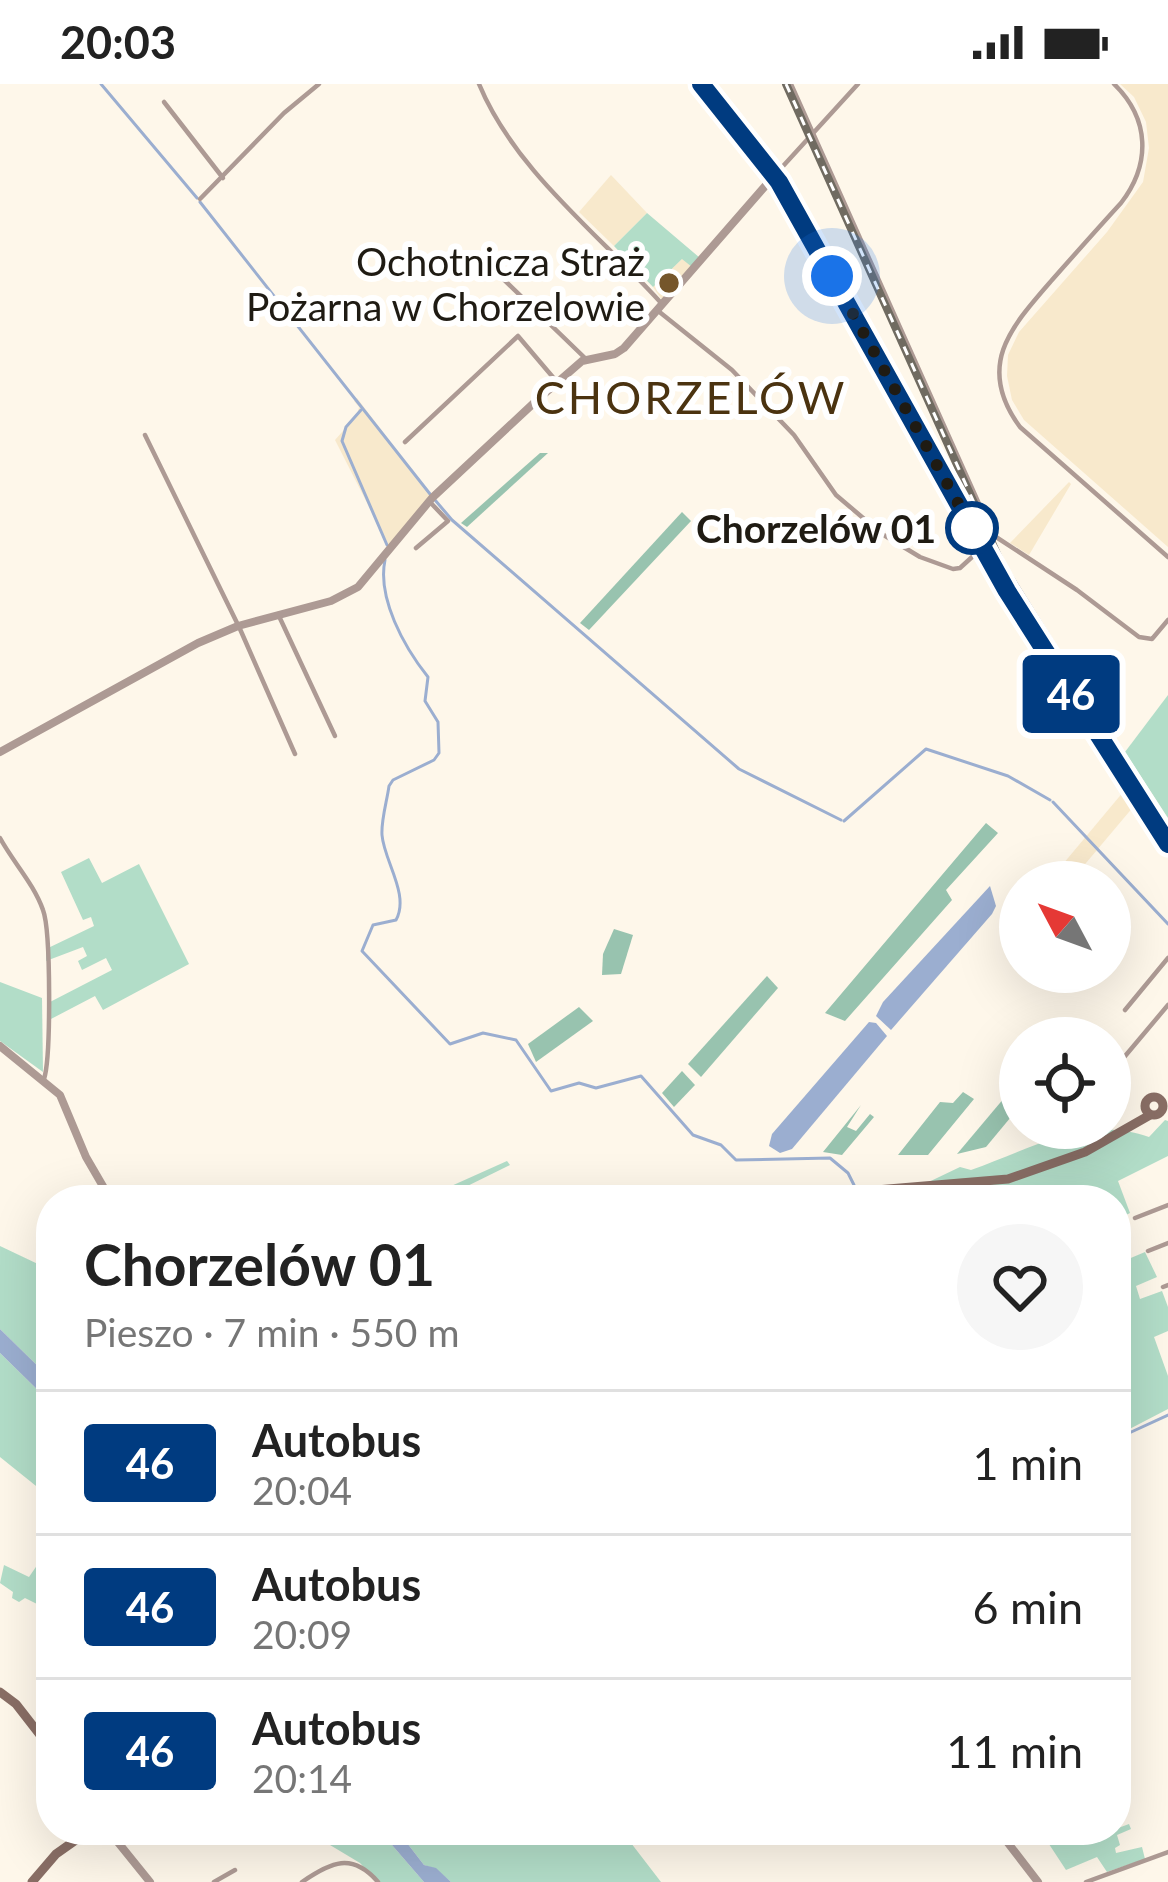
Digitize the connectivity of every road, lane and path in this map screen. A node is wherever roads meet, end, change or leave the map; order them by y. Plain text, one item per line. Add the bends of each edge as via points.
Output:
1 (320, 84) edge
2 (479, 84) edge
3 (701, 84) edge
4 (791, 84) edge
5 (858, 84) edge
6 (1114, 84) edge
7 (164, 102) dead end
8 (813, 132) junction
9 (774, 176) junction
10 (223, 178) junction
11 (200, 199) dead end
12 (500, 276) dead end
13 (659, 307) junction
14 (586, 359) junction
15 (557, 382) junction
16 (146, 435) dead end
17 (405, 442) dead end
18 (429, 501) junction
19 (416, 548) dead end
20 (983, 548) junction
21 (1168, 557) edge
22 (278, 614) junction
23 (1168, 620) edge
24 (238, 626) junction
25 (334, 736) dead end
26 (0, 752) edge
27 (295, 754) dead end
28 (0, 838) edge
29 (1168, 844) edge
30 (1168, 958) edge
31 (1168, 1005) edge
32 (1125, 1010) dead end
33 (0, 1046) edge
34 (1131, 1049) edge
35 (44, 1078) junction
36 (1168, 1090) edge
37 (1159, 1109) edge
38 (102, 1185) edge
39 (936, 1185) edge
40 (1168, 1205) edge
41 (1135, 1218) dead end
42 (1168, 1244) edge
43 (1148, 1251) dead end
44 (0, 1692) edge
45 (36, 1730) edge
46 (69, 1845) edge
47 (123, 1845) edge
48 (1010, 1845) edge
49 (1168, 1852) edge
50 (235, 1870) dead end
51 (32, 1882) edge
52 (150, 1882) edge
53 (214, 1882) edge
54 (302, 1882) edge
55 (378, 1882) edge
56 (1038, 1882) edge
57 (1086, 1882) edge

1 - 10 street
2 - 13 street via 521,153
3 - 9 main road
4 - 8 street
5 - 8 street
6 - 21 street via 1140,122 1140,170 1121,203 1012,326 1000,382 1020,427
7 - 10 street
8 - 9 street
8 - 23 street via 993,535 1139,638 1152,639
9 - 13 street
9 - 20 main road
10 - 11 street
12 - 14 street
13 - 14 street via 621,351
13 - 20 street via 732,370 794,435 836,495 875,529 952,568
14 - 15 street
15 - 17 street via 518,336
15 - 18 street
16 - 24 street
18 - 19 street via 448,521
18 - 22 street via 358,587
20 - 29 main road
22 - 24 street
22 - 25 street
24 - 26 street
24 - 27 street
28 - 35 street via 45,917
30 - 32 street
31 - 34 street
33 - 35 street
35 - 38 street
36 - 37 main road
37 - 39 main road via 1072,1158 1008,1179
40 - 41 street
42 - 43 street
44 - 45 main road
46 - 51 main road
47 - 52 street
48 - 56 street
49 - 57 street
50 - 53 street
54 - 55 street via 346,1861

